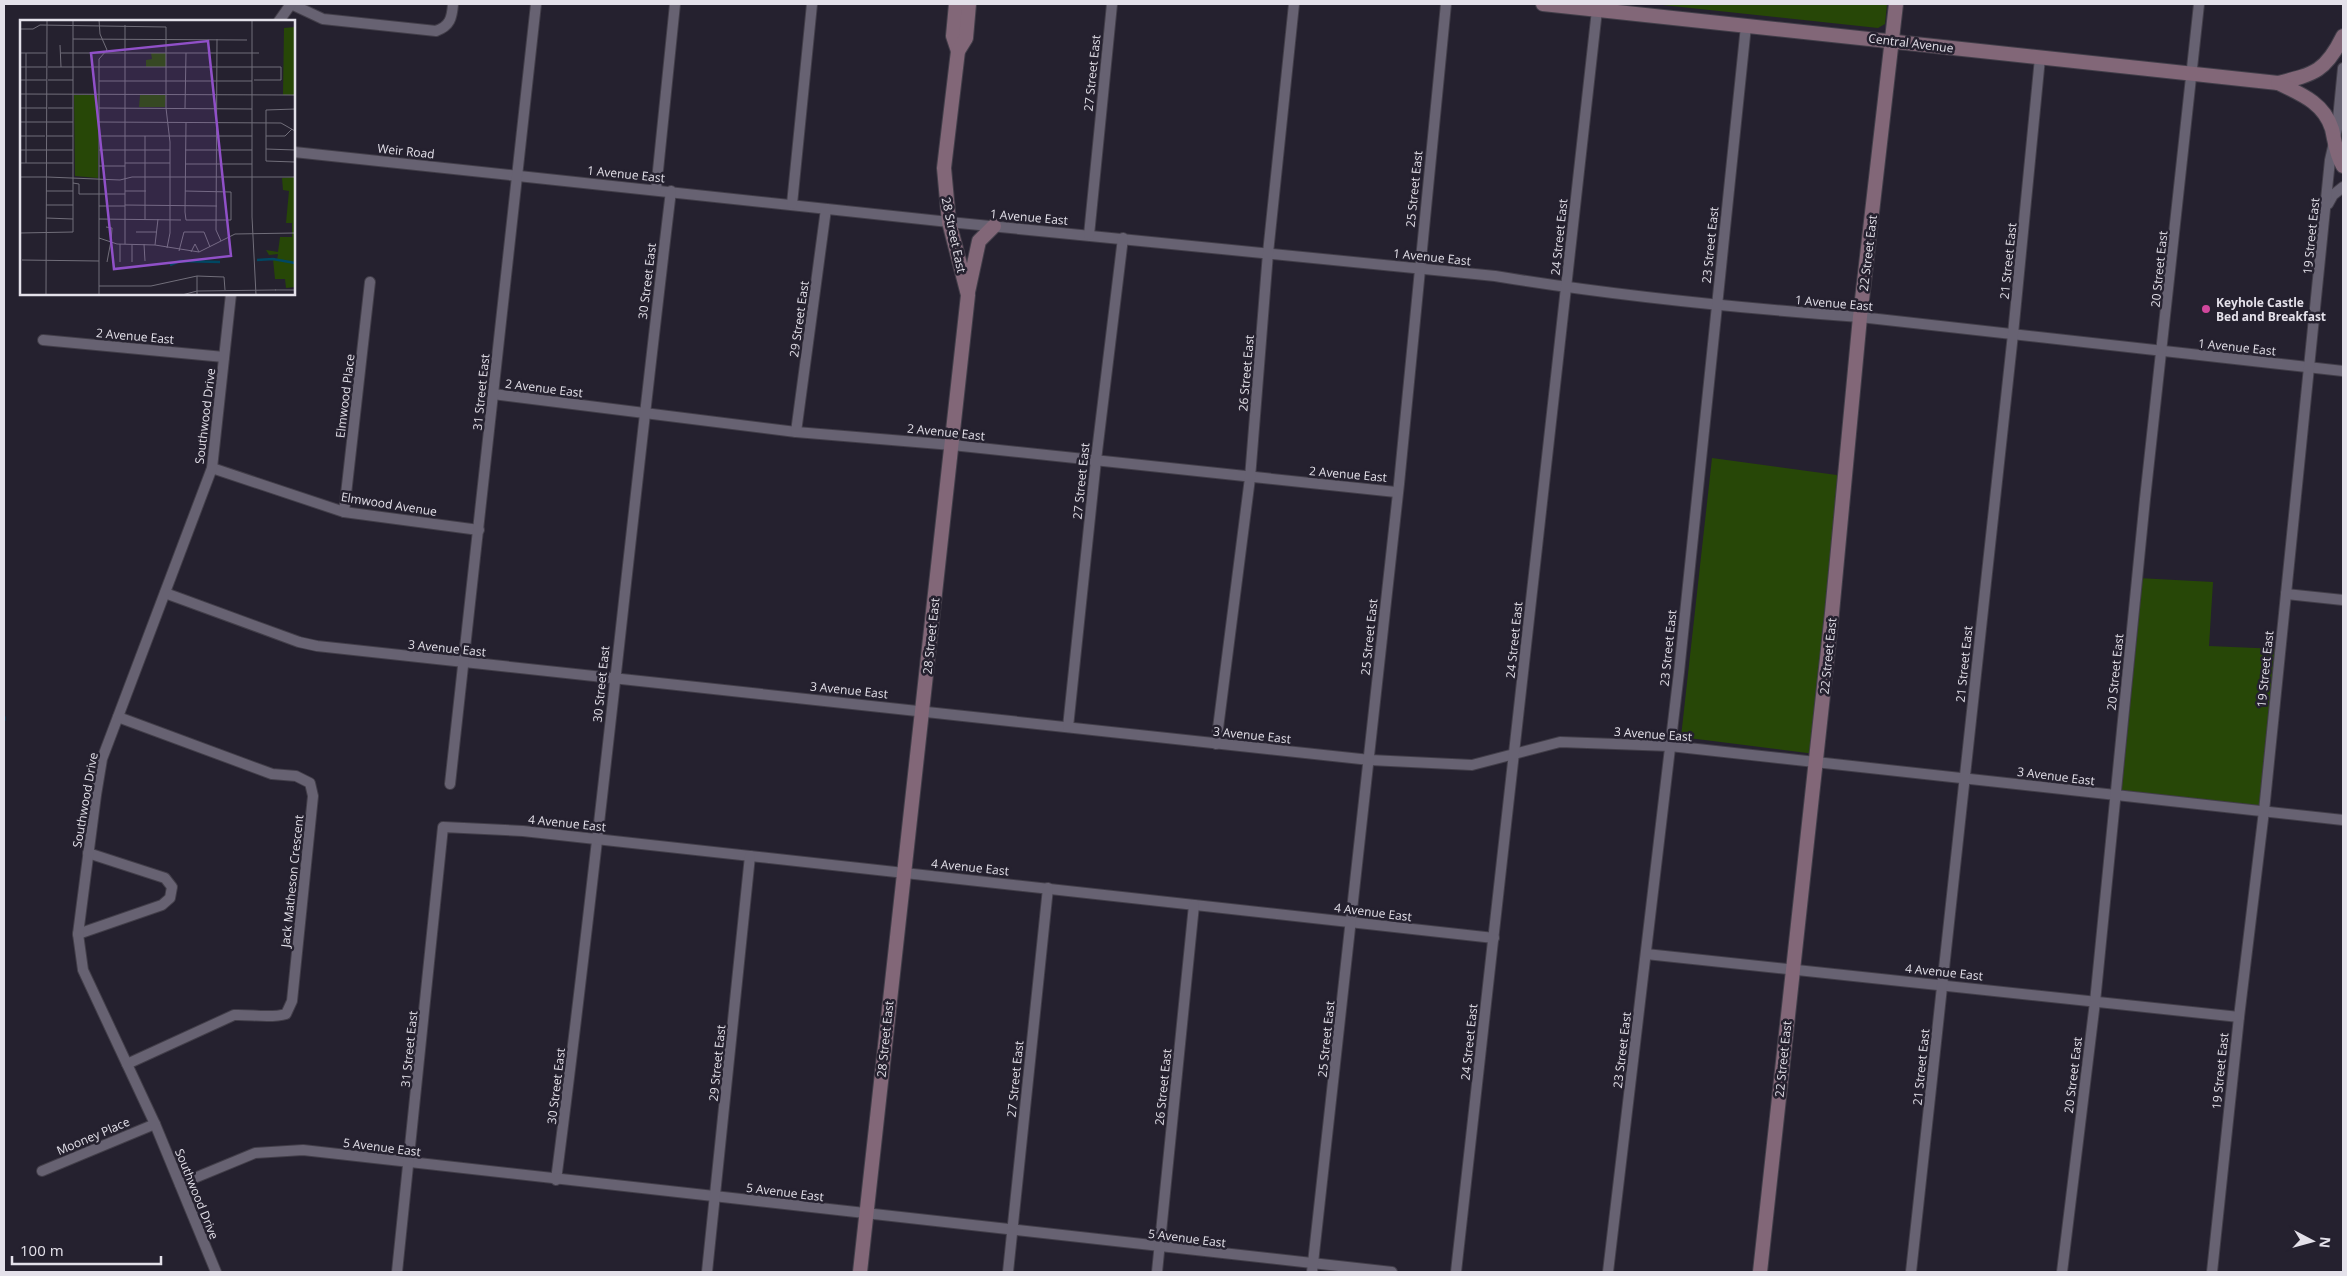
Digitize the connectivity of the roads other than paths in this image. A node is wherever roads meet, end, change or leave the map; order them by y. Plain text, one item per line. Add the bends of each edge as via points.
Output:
1 (291, 4) edge
2 (453, 4) edge
3 (536, 4) edge
4 (675, 4) edge
5 (812, 4) edge
6 (956, 4) edge
7 (969, 4) edge
8 (1112, 4) edge
9 (1294, 4) edge
10 (1446, 4) edge
11 (1543, 4) edge
12 (1896, 4) edge
13 (2199, 4) edge
14 (1597, 10) junction
15 (280, 20) edge
16 (1746, 26) junction
17 (2343, 36) edge
18 (1892, 40) junction
19 (958, 51) junction
20 (2040, 58) junction
21 (2343, 68) edge
22 (2192, 74) junction
23 (2278, 83) junction
24 (2334, 144) junction
25 (295, 152) edge
26 (2343, 166) edge
27 (517, 175) junction
28 (2343, 187) edge
29 (656, 190) junction
30 (671, 191) junction
31 (792, 204) junction
32 (2326, 207) junction
33 (826, 209) junction
34 (949, 222) junction
35 (994, 226) junction
36 (1089, 235) junction
37 (1123, 238) junction
38 (1268, 253) junction
39 (1419, 269) junction
40 (370, 282) dead end
41 (1566, 288) junction
42 (231, 295) edge
43 (968, 295) junction
44 (1717, 304) junction
45 (1860, 317) junction
46 (2013, 334) junction
47 (43, 340) dead end
48 (2163, 351) junction
49 (224, 357) junction
50 (2310, 367) junction
51 (2343, 371) edge
52 (493, 394) junction
53 (644, 413) junction
54 (796, 432) junction
55 (952, 445) junction
56 (1096, 460) junction
57 (212, 468) junction
58 (1250, 478) junction
59 (1396, 492) junction
60 (344, 512) junction
61 (478, 530) junction
62 (165, 593) junction
63 (2286, 594) junction
64 (2343, 600) edge
65 (463, 662) junction
66 (614, 678) junction
67 (922, 710) junction
68 (118, 717) junction
69 (1068, 727) junction
70 (1216, 744) junction
71 (1670, 746) junction
72 (1514, 754) junction
73 (1370, 760) junction
74 (1817, 763) junction
75 (1963, 778) junction
76 (450, 784) dead end
77 (2116, 796) junction
78 (2264, 812) junction
79 (2343, 820) edge
80 (443, 827) joint
81 (596, 839) junction
82 (88, 853) junction
83 (750, 856) junction
84 (904, 873) junction
85 (1048, 888) junction
86 (1194, 905) junction
87 (1351, 923) junction
88 (78, 934) junction
89 (1494, 938) junction
90 (1646, 954) junction
91 (1793, 969) junction
92 (1942, 984) junction
93 (2095, 1002) junction
94 (2238, 1017) junction
95 (127, 1064) junction
96 (155, 1124) junction
97 (410, 1163) junction
98 (42, 1170) dead end
99 (556, 1180) junction
100 (180, 1184) junction
101 (716, 1196) junction
102 (866, 1213) junction
103 (1012, 1230) junction
104 (1159, 1247) junction
105 (1313, 1268) edge
106 (216, 1272) edge
107 (397, 1272) edge
108 (707, 1272) edge
109 (860, 1272) edge
110 (1008, 1272) edge
111 (1157, 1272) edge
112 (1392, 1272) edge
113 (1456, 1272) edge
114 (1608, 1272) edge
115 (1760, 1272) edge
116 (1911, 1272) edge
117 (2062, 1272) edge
118 (2212, 1272) edge

1 - 2 street via 323,19 436,31 446,27 452,18
1 - 15 street
3 - 27 street, 31 Street East
4 - 29 street
5 - 31 street
6 - 19 street via 953,36
7 - 19 street, 28 Street East via 966,38
8 - 36 street, 27 Street East
9 - 38 street, 26 Street East
10 - 39 street, 25 Street East
11 - 14 street, Central Avenue
12 - 18 street, 22 Street East
13 - 22 street, 20 Street East
14 - 16 street, Central Avenue
14 - 41 street, 24 Street East
16 - 18 street, Central Avenue
16 - 44 street, 23 Street East
17 - 23 street, Central Avenue via 2326,65 2309,75
18 - 20 street, Central Avenue
18 - 45 street, 22 Street East
19 - 34 street, 28 Street East via 944,168
20 - 22 street, Central Avenue
20 - 46 street, 21 Street East
21 - 24 street, 19 Street East
22 - 23 street, Central Avenue
22 - 48 street, 20 Street East
23 - 24 street, Central Avenue via 2308,98 2324,112
24 - 26 street, Central Avenue
24 - 32 street, 19 Street East
25 - 27 street, Weir Road
27 - 29 street, 1 Avenue East
27 - 52 street, 31 Street East
28 - 32 street
29 - 30 street, 1 Avenue East
30 - 31 street, 1 Avenue East
30 - 53 street, 30 Street East
31 - 33 street, 1 Avenue East
32 - 50 street, 19 Street East
33 - 34 street, 1 Avenue East
33 - 54 street, 29 Street East
34 - 35 street, 1 Avenue East
34 - 43 street, 28 Street East
35 - 36 street, 1 Avenue East
35 - 43 street via 979,241
36 - 37 street, 1 Avenue East
37 - 38 street, 1 Avenue East
37 - 56 street, 27 Street East
38 - 39 street, 1 Avenue East
38 - 58 street, 26 Street East
39 - 41 street, 1 Avenue East via 1495,276
39 - 59 street, 25 Street East
40 - 60 street, Elmwood Place
41 - 44 street, 1 Avenue East
41 - 72 street, 24 Street East
42 - 49 street, Southwood Drive
43 - 55 street, 28 Street East
44 - 45 street, 1 Avenue East
44 - 71 street, 23 Street East
45 - 46 street, 1 Avenue East
45 - 74 street, 22 Street East
46 - 48 street, 1 Avenue East
46 - 75 street, 21 Street East
47 - 49 street, 2 Avenue East
48 - 50 street, 1 Avenue East
48 - 77 street, 20 Street East
49 - 57 street, Southwood Drive
50 - 51 street, 1 Avenue East
50 - 63 street, 19 Street East
52 - 53 street, 2 Avenue East
52 - 61 street, 31 Street East
53 - 54 street, 2 Avenue East
53 - 66 street, 30 Street East
54 - 55 street, 2 Avenue East
55 - 56 street, 2 Avenue East
55 - 67 street, 28 Street East
56 - 58 street, 2 Avenue East
56 - 69 street, 27 Street East
57 - 60 street, Elmwood Avenue
57 - 62 street, Southwood Drive
58 - 59 street, 2 Avenue East
58 - 70 street, 26 Street East
59 - 73 street, 25 Street East
60 - 61 street, Elmwood Avenue
61 - 65 street, 31 Street East
62 - 65 street, 3 Avenue East via 299,642
62 - 68 street, Southwood Drive
63 - 64 street
63 - 78 street, 19 Street East
65 - 66 street, 3 Avenue East
65 - 76 street, 31 Street East
66 - 67 street, 3 Avenue East
66 - 81 street, 30 Street East
67 - 69 street, 3 Avenue East
67 - 84 street, 28 Street East
68 - 82 street, Southwood Drive via 102,759
68 - 95 street, Jack Matheson Crescent via 272,774 296,776 310,783 313,796 292,1001 286,1014 276,1017 234,1015
69 - 70 street, 3 Avenue East
70 - 73 street, 3 Avenue East
71 - 72 street, 3 Avenue East via 1560,742
71 - 74 street, 3 Avenue East
71 - 90 street, 23 Street East
72 - 73 street, 3 Avenue East via 1472,765
72 - 89 street, 24 Street East
73 - 87 street, 25 Street East
74 - 75 street, 3 Avenue East
74 - 91 street, 22 Street East
75 - 77 street, 3 Avenue East
75 - 92 street, 21 Street East
77 - 78 street, 3 Avenue East
77 - 93 street, 20 Street East
78 - 79 street, 3 Avenue East
78 - 94 street, 19 Street East
80 - 81 street, 4 Avenue East
80 - 97 street, 31 Street East
81 - 83 street, 4 Avenue East
81 - 99 street, 30 Street East via 578,1014
82 - 88 street, Southwood Drive
82 - 88 street via 165,878 172,887 170,898 162,905
83 - 84 street, 4 Avenue East
83 - 101 street, 29 Street East
84 - 85 street, 4 Avenue East
84 - 102 street, 28 Street East
85 - 86 street, 4 Avenue East
85 - 103 street, 27 Street East
86 - 87 street, 4 Avenue East
86 - 104 street, 26 Street East
87 - 89 street, 4 Avenue East
87 - 105 street, 25 Street East
88 - 95 street, Southwood Drive via 83,970
89 - 113 street, 24 Street East
90 - 91 street, 4 Avenue East
90 - 114 street, 23 Street East
91 - 92 street, 4 Avenue East
91 - 115 street, 22 Street East
92 - 93 street, 4 Avenue East
92 - 116 street, 21 Street East
93 - 94 street, 4 Avenue East
93 - 117 street, 20 Street East
94 - 118 street, 19 Street East
95 - 96 street, Southwood Drive
96 - 98 street, Mooney Place
96 - 100 street, Southwood Drive
97 - 99 street, 5 Avenue East
97 - 100 street, 5 Avenue East via 303,1150 255,1153
97 - 107 street, 31 Street East
99 - 101 street, 5 Avenue East
100 - 106 street, Southwood Drive
101 - 102 street, 5 Avenue East
101 - 108 street, 29 Street East
102 - 103 street, 5 Avenue East
102 - 109 street, 28 Street East
103 - 104 street, 5 Avenue East
103 - 110 street, 27 Street East
104 - 105 street, 5 Avenue East
104 - 111 street, 26 Street East
105 - 112 street, 5 Avenue East

